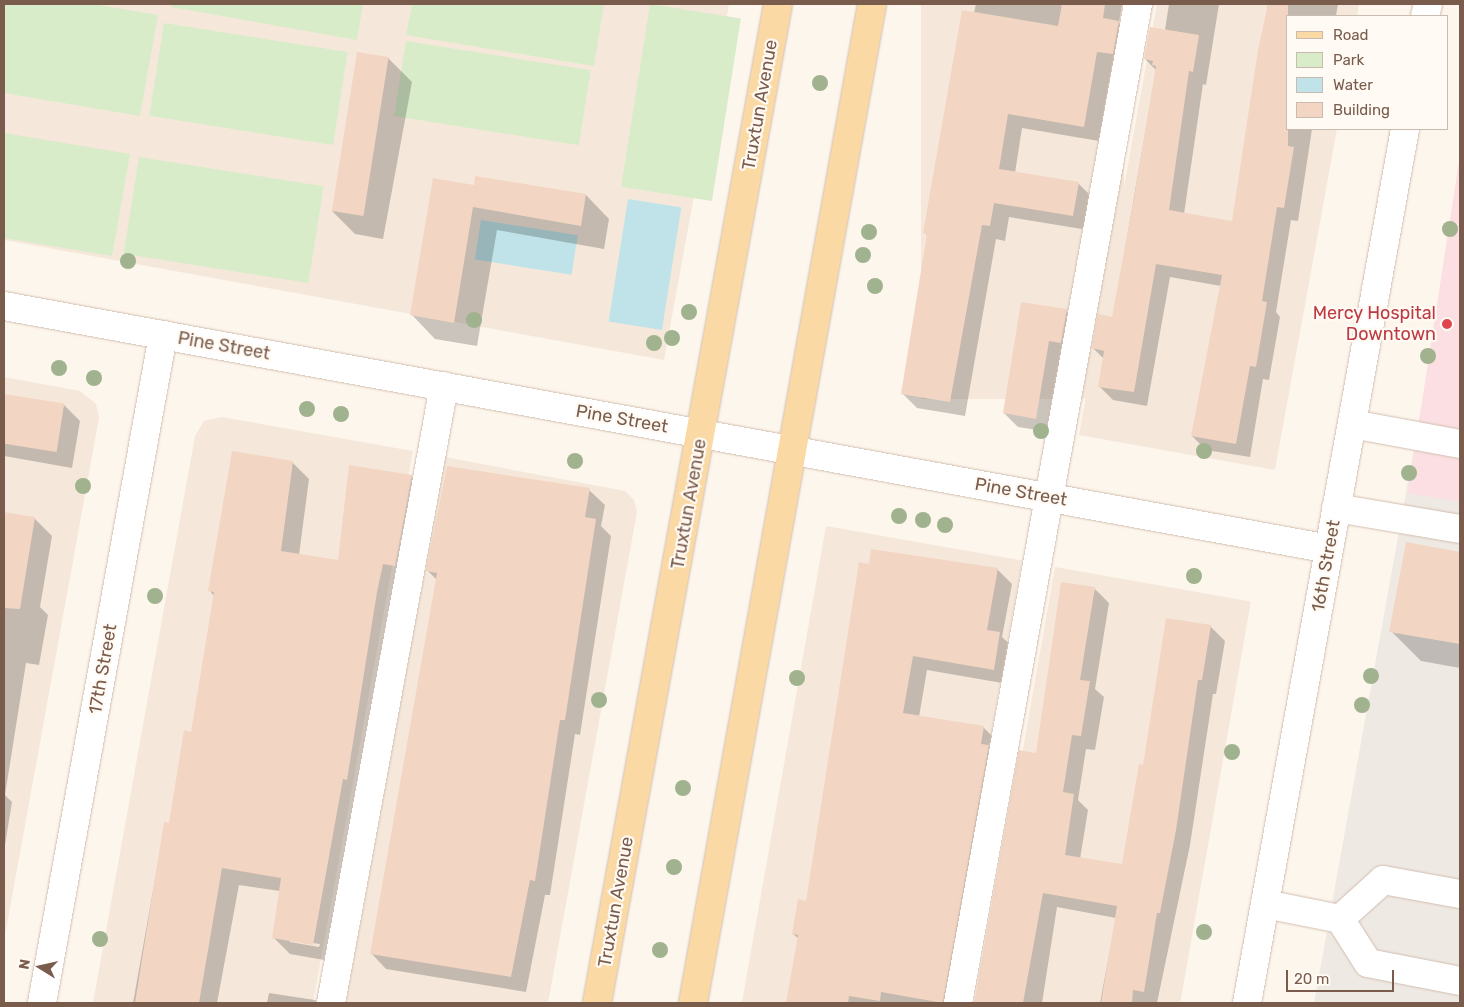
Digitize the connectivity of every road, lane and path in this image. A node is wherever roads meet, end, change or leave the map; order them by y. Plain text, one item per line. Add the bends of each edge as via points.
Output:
1 (778, 4) edge
2 (872, 4) edge
3 (1138, 4) edge
4 (1405, 130) edge
5 (4, 306) edge
6 (163, 335) junction
7 (444, 386) junction
8 (1352, 424) junction
9 (702, 434) junction
10 (1460, 444) edge
11 (793, 451) junction
12 (1048, 497) junction
13 (1336, 508) junction
14 (1460, 529) edge
15 (1329, 549) junction
16 (1460, 894) edge
17 (1265, 904) junction
18 (1340, 919) junction
19 (1460, 981) edge
20 (42, 1003) edge
21 (331, 1003) edge
22 (597, 1003) edge
23 (693, 1003) edge
24 (958, 1003) edge
25 (1247, 1003) edge

1 - 9 main road, Truxtun Avenue
2 - 11 main road
3 - 12 street
4 - 8 street, 16th Street
5 - 6 street, Pine Street
6 - 7 street, Pine Street
6 - 20 street, 17th Street
7 - 9 street, Pine Street
7 - 21 street
8 - 10 street
8 - 13 street, 16th Street
9 - 11 street, Pine Street
9 - 22 main road, Truxtun Avenue
11 - 12 street, Pine Street
11 - 23 main road
12 - 15 street, Pine Street
12 - 24 street
13 - 14 street
13 - 15 street, 16th Street
15 - 17 street, 16th Street
16 - 18 street via 1383,880
17 - 18 street
17 - 25 street, 16th Street
18 - 19 street via 1368,963

